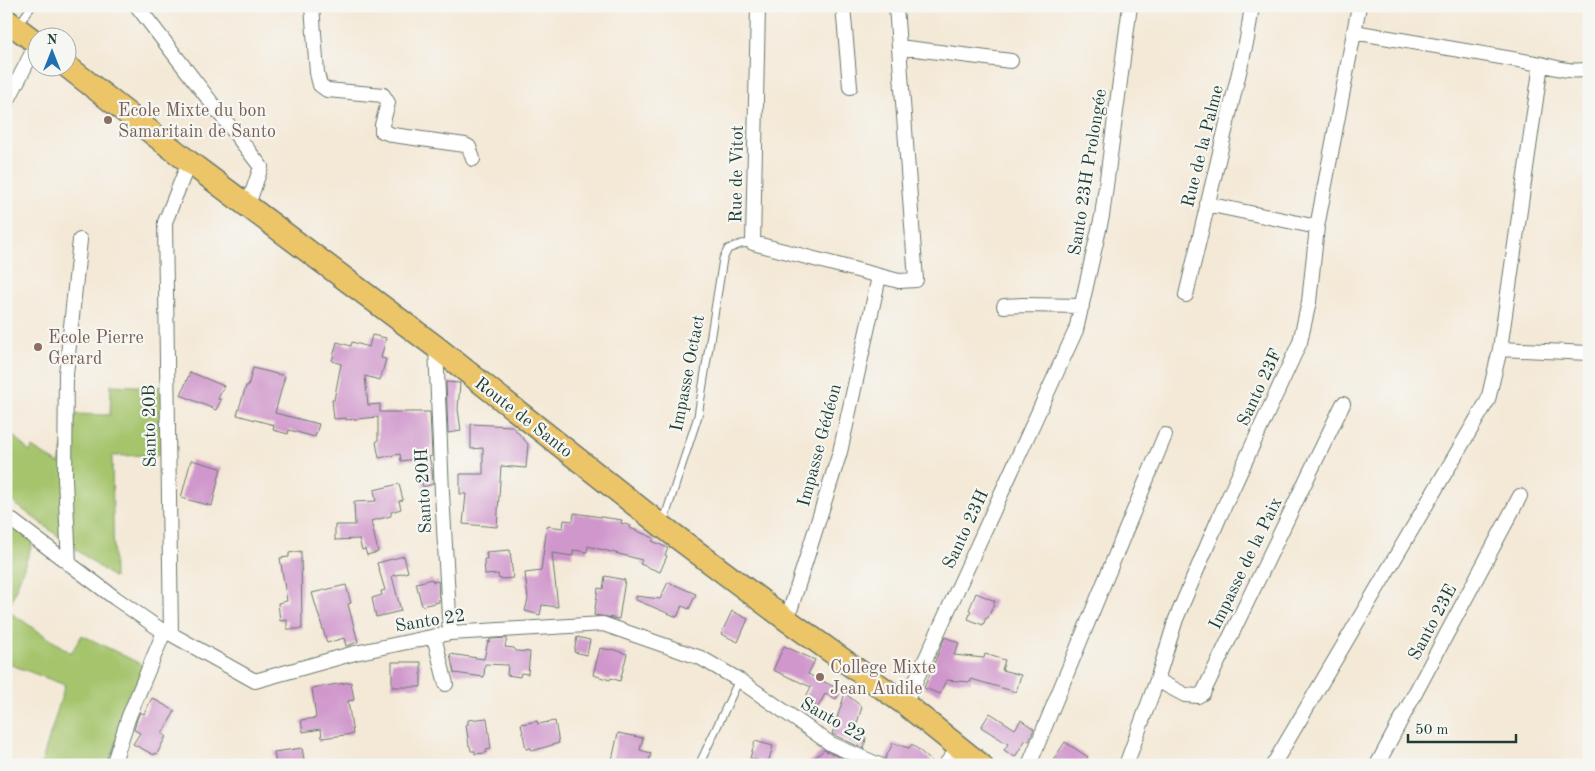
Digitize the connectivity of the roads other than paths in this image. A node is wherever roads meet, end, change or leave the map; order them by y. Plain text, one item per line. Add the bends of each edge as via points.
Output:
1 (32, 6) edge
2 (137, 6) edge
3 (312, 6) edge
4 (758, 6) edge
5 (844, 6) edge
6 (896, 6) edge
7 (1130, 6) edge
8 (1252, 6) edge
9 (1359, 6) edge
10 (11, 23) edge
11 (1354, 32) junction
12 (28, 36) edge
13 (899, 47) junction
14 (28, 61) edge
15 (1011, 61) dead end
16 (1541, 64) junction
17 (1589, 69) edge
18 (78, 75) edge
19 (850, 88) dead end
20 (6, 104) edge
21 (473, 159) dead end
22 (190, 162) junction
23 (1207, 204) junction
24 (248, 205) junction
25 (1317, 227) junction
26 (80, 240) dead end
27 (753, 243) junction
28 (879, 277) junction
29 (1186, 295) dead end
30 (1004, 306) dead end
31 (1082, 306) junction
32 (436, 347) junction
33 (1500, 349) junction
34 (1589, 353) edge
35 (1059, 370) joint
36 (1343, 404) dead end
37 (1165, 435) dead end
38 (1520, 496) dead end
39 (6, 516) edge
40 (662, 526) junction
41 (69, 564) junction
42 (787, 620) junction
43 (168, 633) junction
44 (450, 634) junction
45 (434, 637) junction
46 (739, 680) junction
47 (1157, 680) junction
48 (446, 684) dead end
49 (905, 704) junction
50 (960, 747) junction
51 (112, 765) edge
52 (699, 765) edge
53 (879, 765) edge
54 (945, 765) edge
55 (981, 765) edge
56 (1029, 765) edge
57 (1126, 765) edge
58 (1274, 765) edge
59 (1377, 765) edge

1 - 10 lane
2 - 24 street via 261,168
3 - 21 street via 320,85 327,90 383,95 388,104 382,131 466,145
4 - 27 street, Rue de Vitot
5 - 19 street
6 - 13 street
7 - 31 street, Santo 23H Prolongée via 1102,216
8 - 23 street, Rue de la Palme
9 - 11 street, Santo 23F
10 - 12 main road
11 - 16 street
11 - 25 street, Santo 23F
13 - 15 street
13 - 28 street, Rue de Vitot via 916,280
14 - 20 street
16 - 17 street via 1567,70
16 - 33 street
18 - 22 main road, Route de Santo
22 - 24 main road, Route de Santo
22 - 43 street, Santo 20B via 165,222
23 - 25 street
23 - 29 street, Rue de la Palme
24 - 32 main road, Route de Santo
25 - 47 street, Santo 23F via 1309,302 1300,342 1176,619
26 - 41 street via 66,374 65,479
27 - 28 street, Rue de Vitot
27 - 40 lane, Impasse Octact via 728,249 723,259 698,416
28 - 42 street, Impasse Gédéon via 840,452
30 - 31 street
31 - 35 street, Santo 23H Prolongée
32 - 40 main road, Route de Santo
32 - 44 street, Santo 20H
33 - 34 street
33 - 58 street via 1488,400
35 - 49 street, Santo 23H
36 - 47 street, Impasse de la Paix via 1203,693 1185,695
37 - 56 street
38 - 59 street, Santo 23E
39 - 41 street, Santo 22
40 - 42 main road, Route de Santo
41 - 43 street, Santo 22
42 - 49 main road, Route de Santo
43 - 45 street, Santo 22 via 255,681 355,653
43 - 51 street via 129,716
44 - 45 street, Santo 22
44 - 46 street, Santo 22 via 604,624 701,658
45 - 48 street
46 - 52 lane
46 - 53 street, Santo 22 via 831,744
47 - 57 street, Santo 23F
49 - 50 main road, Route de Santo
50 - 54 street
50 - 55 main road, Route de Santo

